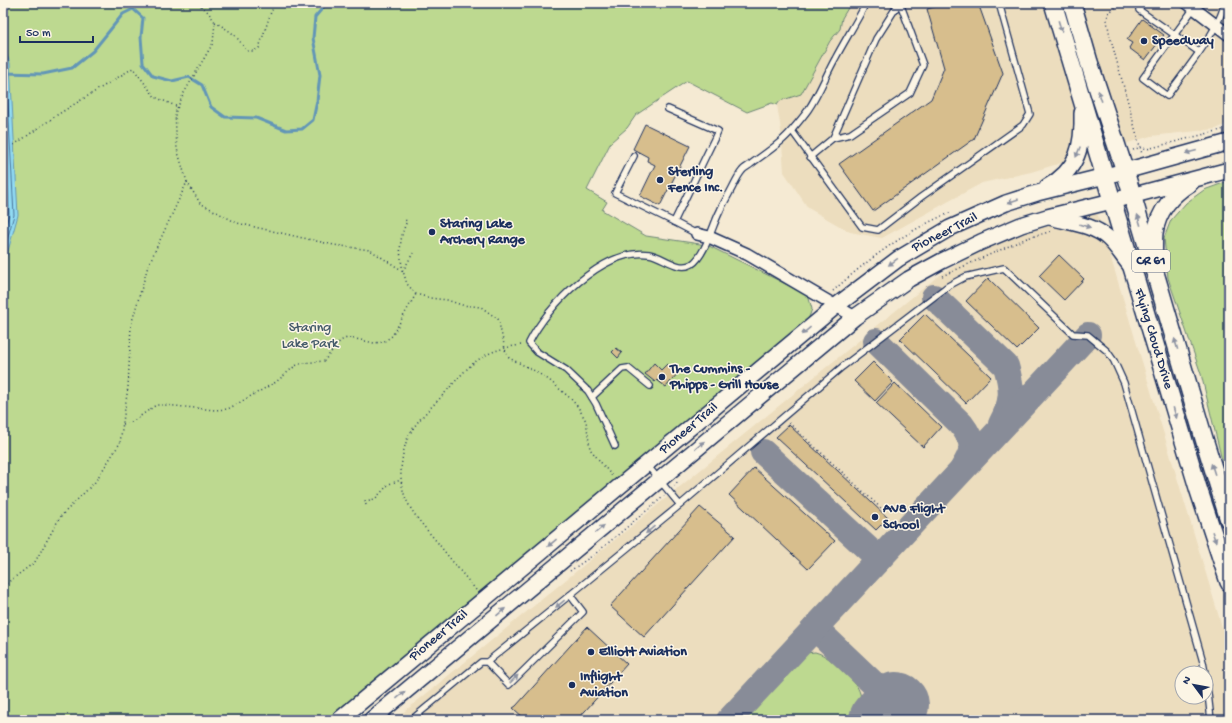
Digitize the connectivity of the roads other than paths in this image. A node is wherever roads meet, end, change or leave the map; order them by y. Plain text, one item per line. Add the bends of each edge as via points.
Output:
1 (864, 3) edge
2 (900, 3) edge
3 (999, 3) edge
4 (1053, 3) edge
5 (1072, 3) edge
6 (1139, 3) edge
7 (1224, 3) edge
8 (1190, 6) edge
9 (1216, 25) junction
10 (1229, 35) edge
11 (1175, 36) junction
12 (1199, 52) junction
13 (1082, 100) junction
14 (668, 109) dead end
15 (792, 131) junction
16 (833, 138) junction
17 (1229, 142) edge
18 (634, 156) dead end
19 (810, 157) junction
20 (1229, 170) edge
21 (1125, 171) junction
22 (1104, 175) junction
23 (1201, 177) junction
24 (1037, 193) junction
25 (1131, 196) junction
26 (1112, 201) junction
27 (1047, 217) junction
28 (674, 222) junction
29 (697, 234) joint
30 (709, 237) junction
31 (1131, 266) junction
32 (1154, 270) junction
33 (836, 306) junction
34 (856, 317) junction
35 (650, 386) dead end
36 (592, 397) junction
37 (615, 446) dead end
38 (646, 464) junction
39 (660, 479) junction
40 (680, 505) junction
41 (1229, 520) edge
42 (1229, 582) edge
43 (570, 596) junction
44 (487, 662) junction
45 (1204, 665) edge
46 (1210, 705) edge
47 (339, 720) edge
48 (371, 720) edge
49 (411, 720) edge
50 (1212, 720) edge

1 - 15 lane via 809,109
2 - 16 lane via 876,39
2 - 16 lane via 923,65 910,93 850,134
3 - 19 lane via 1030,114 1023,125 878,230 862,227
4 -> 13 main road, Flying Cloud Drive / CR 61
21 -> 5 main road, Flying Cloud Drive / CR 61
6 - 11 lane via 1139,10
7 - 9 lane
8 - 9 street
8 - 11 lane
9 - 10 street
9 - 12 lane
11 - 12 lane
11 - 12 lane via 1143,78 1167,96
13 - 22 main road, Flying Cloud Drive / CR 61
13 -> 24 main road via 1083,133 1077,156 1060,180
14 - 28 lane via 718,132
15 - 19 lane
15 - 30 lane via 742,171
16 - 19 lane
17 -> 21 main road, Pioneer Trail
18 - 28 lane via 615,193
20 - 23 main road, Pioneer Trail
21 - 22 main road, Pioneer Trail
21 - 25 main road, Flying Cloud Drive / CR 61
22 - 24 main road, Pioneer Trail
22 - 26 main road, Flying Cloud Drive / CR 61
23 - 25 main road, Pioneer Trail
23 - 32 main road via 1181,189 1163,211 1155,233
24 -> 33 main road, Pioneer Trail via 999,206 950,228 898,259
25 - 26 main road, Pioneer Trail
32 -> 25 main road, Flying Cloud Drive / CR 61
26 - 27 main road, Pioneer Trail
26 - 31 main road, Flying Cloud Drive / CR 61
27 -> 31 main road via 1081,224 1101,232 1110,239
27 - 34 main road, Pioneer Trail via 1021,225 942,260 909,279
28 - 29 lane
29 - 30 street
30 - 33 street via 747,254
30 - 36 lane via 693,263 686,266 658,256 640,253 621,257 604,265 585,277 545,316 529,343 537,352 566,370
31 -> 42 main road, Flying Cloud Drive / CR 61
41 -> 32 main road, Flying Cloud Drive / CR 61
33 - 34 street
33 -> 38 main road, Pioneer Trail
39 -> 34 main road, Pioneer Trail
35 - 36 lane via 628,368 622,369
36 - 37 lane
38 - 39 lane
38 -> 47 main road, Pioneer Trail
39 - 40 lane
48 -> 39 main road, Pioneer Trail
40 -> 43 lane
40 - 45 lane via 842,367 948,286 965,277 1004,268 1073,334 1088,335 1107,351 1120,372
43 -> 44 lane
44 -> 43 lane via 509,685 583,612
44 - 49 lane via 481,662
46 - 50 lane

